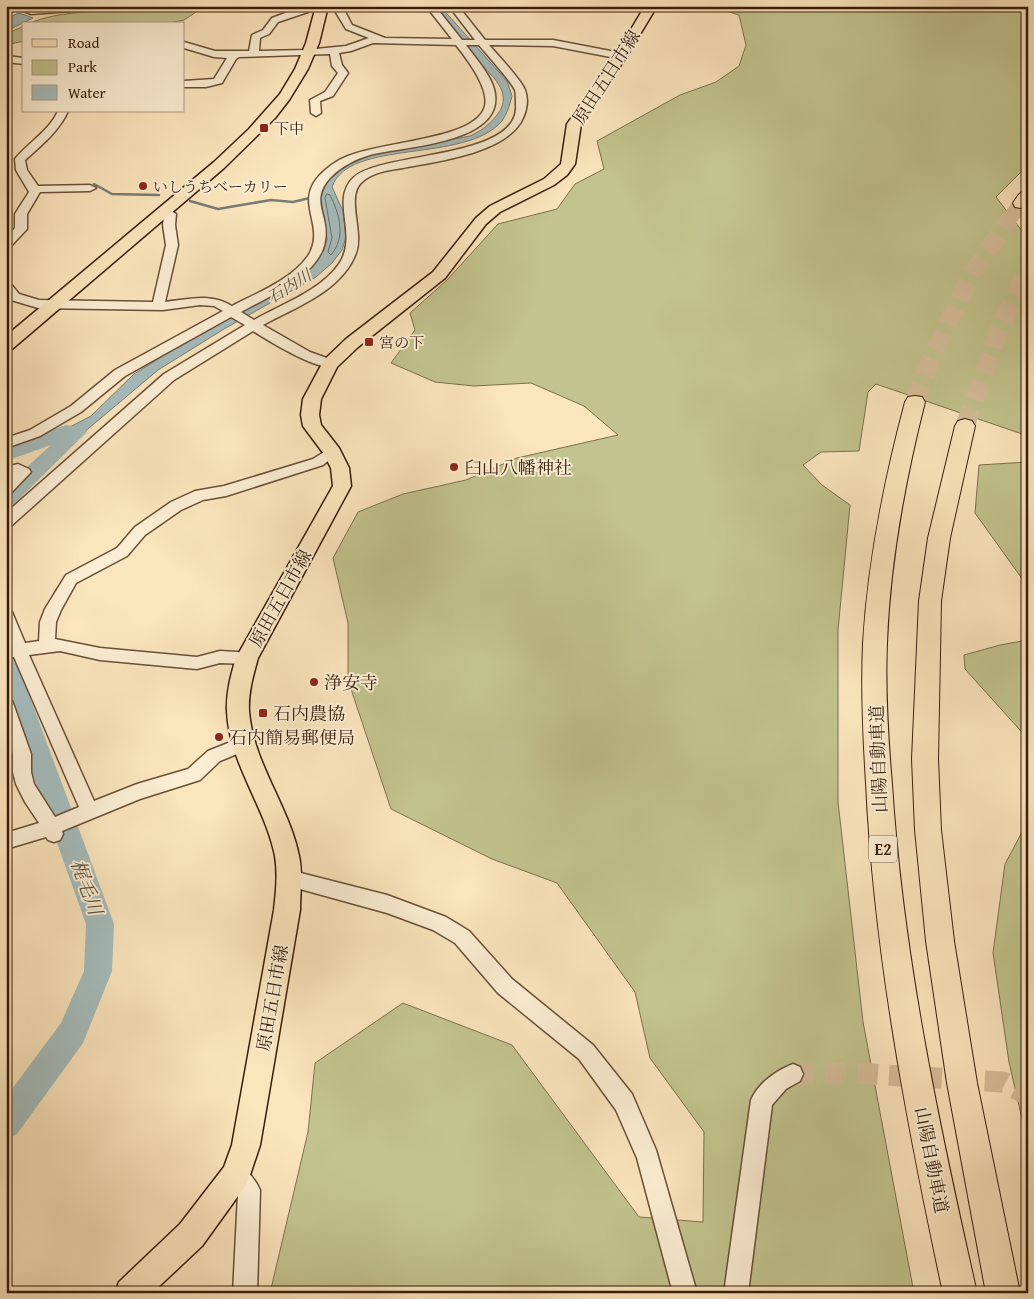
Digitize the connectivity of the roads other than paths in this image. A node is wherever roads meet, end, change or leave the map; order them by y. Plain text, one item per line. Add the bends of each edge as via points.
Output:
1 (14, 6) edge
2 (100, 6) edge
3 (336, 6) edge
4 (430, 6) edge
5 (453, 6) edge
6 (651, 6) edge
7 (308, 8) edge
8 (6, 9) edge
9 (44, 9) edge
10 (356, 31) junction
11 (383, 40) junction
12 (458, 41) junction
13 (481, 41) junction
14 (346, 42) junction
15 (185, 46) edge
16 (334, 50) junction
17 (254, 52) junction
18 (304, 53) junction
19 (234, 55) junction
20 (621, 56) junction
21 (6, 59) edge
22 (22, 61) edge
23 (185, 84) edge
24 (63, 112) edge
25 (316, 113) dead end
26 (90, 188) dead end
27 (35, 189) junction
28 (165, 210) junction
29 (6, 244) edge
30 (6, 286) edge
31 (38, 304) junction
32 (54, 304) junction
33 (158, 306) junction
34 (233, 312) junction
35 (253, 324) junction
36 (6, 330) edge
37 (6, 345) edge
38 (330, 364) junction
39 (915, 402) tunnel mouth
40 (965, 426) tunnel mouth
41 (6, 443) edge
42 (332, 452) junction
43 (6, 472) edge
44 (6, 489) edge
45 (10, 515) edge
46 (6, 616) edge
47 (47, 645) junction
48 (14, 651) edge
49 (247, 658) junction
50 (6, 706) edge
51 (243, 744) junction
52 (86, 812) junction
53 (53, 829) junction
54 (6, 841) edge
55 (289, 878) junction
56 (793, 1074) tunnel mouth
57 (236, 1175) junction
58 (130, 1293) edge
59 (244, 1293) edge
60 (685, 1293) edge
61 (736, 1293) edge
62 (960, 1293) edge
63 (1003, 1293) edge

1 - 8 street
1 - 9 street via 29,11
2 - 9 street
3 - 10 street via 346,17 347,25
4 - 12 street
5 - 13 street
6 - 20 main road, 原田五日市線
7 - 17 street via 275,20 266,32 256,36
7 - 18 main road
10 - 11 street
10 - 14 street
11 - 12 street
11 - 14 street
12 - 13 street
12 - 34 street via 490,93 490,104 484,116 452,136 370,151 333,169 320,184 314,200 320,232 314,256 290,280
13 - 20 street via 563,44
13 - 35 street via 515,83 522,97 521,112 512,126 495,139 471,150 380,169 356,181 349,193 353,243 347,261 316,290
14 - 16 street
15 - 19 street via 214,54
16 - 18 street
16 - 25 street via 337,66 343,73 329,94 315,100
17 - 18 street
17 - 19 street
18 - 28 main road via 297,79 283,98 249,136
18 - 31 main road via 271,96 199,171
19 - 23 street via 218,81
20 - 38 main road, 原田五日市線 via 574,124 568,164 562,172 495,209 481,221 439,275
21 - 22 street
24 - 27 street via 59,120 20,159 22,175
26 - 27 street
27 - 29 street via 21,214 22,229
28 - 32 main road
28 - 33 street via 170,214 172,245
30 - 31 street via 15,297
31 - 32 street
31 - 36 main road
32 - 33 street
32 - 37 main road
33 - 34 street via 211,300
34 - 35 street
34 - 41 street via 120,373 72,412 32,434
35 - 38 street via 305,355
35 - 45 street via 169,377
38 - 42 main road, 原田五日市線 via 312,399 310,415 312,426
39 - 62 highway, 山陽自動車道 / E2 via 890,506 875,632 880,817 896,964 928,1147
40 - 63 highway via 939,538 930,601 926,759 928,830 940,941 962,1083
42 - 47 street via 302,468 226,491 200,495 176,506 140,531 122,552 65,586 48,622
42 - 49 main road, 原田五日市線 via 340,468 342,486
43 - 44 street via 18,469 24,472
46 - 48 street
47 - 48 street
47 - 49 street via 60,644 100,654 197,662 220,657
48 - 52 street
49 - 51 main road, 原田五日市線 via 239,689 238,713
50 - 53 street via 22,754 25,784 30,797
51 - 52 street via 214,756 194,775
51 - 55 main road, 原田五日市線 via 275,820
52 - 53 street
53 - 54 street
55 - 57 main road, 原田五日市線 via 287,910 248,1135
55 - 60 street via 386,904 439,923 462,937 505,986 586,1052 624,1102 648,1158
56 - 61 street via 779,1082 762,1100
57 - 58 main road, 原田五日市線 via 191,1235
57 - 59 street via 249,1190

